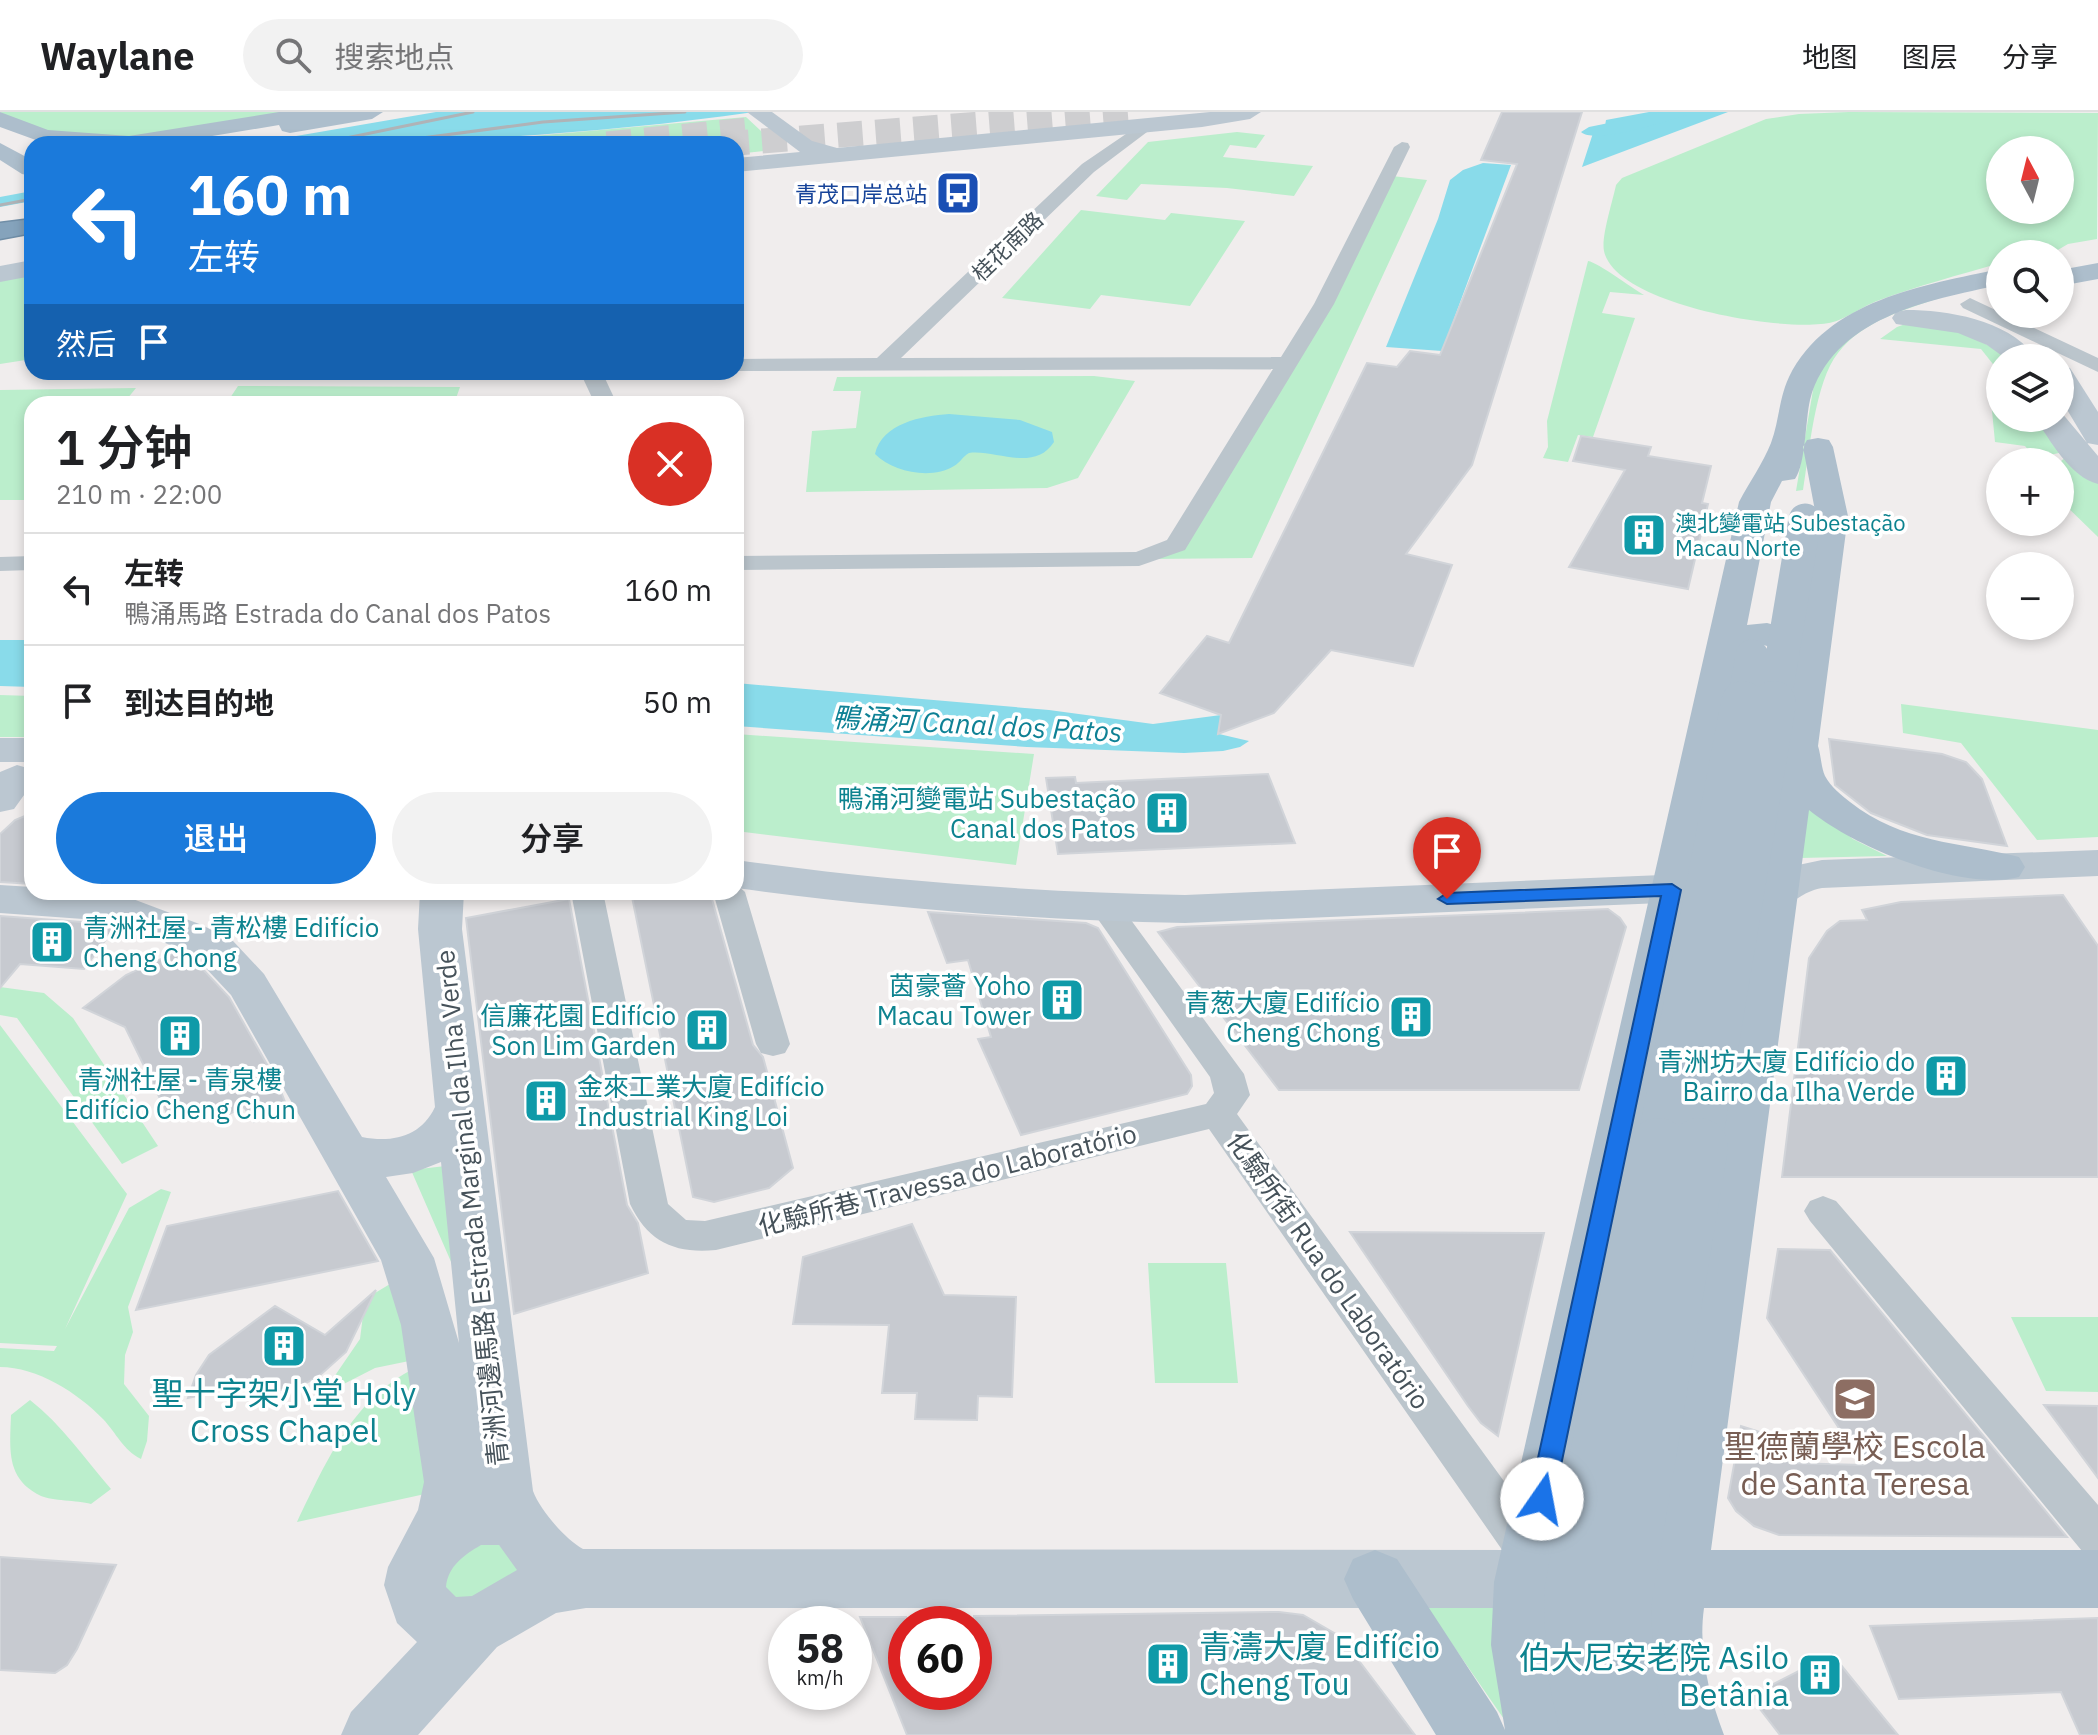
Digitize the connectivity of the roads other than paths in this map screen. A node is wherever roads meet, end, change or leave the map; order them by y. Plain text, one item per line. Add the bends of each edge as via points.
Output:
1 (320, 112) edge
2 (372, 112) edge
3 (1250, 112) edge
4 (1278, 113) edge
5 (761, 114) tunnel mouth
6 (0, 120) edge
7 (1141, 129) junction
8 (44, 136) edge
9 (171, 136) edge
10 (229, 136) edge
11 (804, 146) junction
12 (1402, 147) dead end
13 (834, 156) junction
14 (780, 160) junction
15 (18, 161) edge
16 (744, 164) tunnel mouth
17 (24, 227) edge
18 (0, 231) edge
19 (24, 240) edge
20 (0, 244) edge
21 (2098, 258) edge
22 (2074, 262) edge
23 (24, 270) edge
24 (2098, 271) edge
25 (0, 274) edge
26 (2074, 275) edge
27 (1986, 281) edge
28 (1986, 295) edge
29 (1970, 300) junction
30 (1906, 318) junction
31 (2003, 344) edge
32 (2022, 344) edge
33 (1287, 363) junction
34 (883, 364) junction
35 (744, 365) edge
36 (2098, 366) edge
37 (2076, 380) edge
38 (1832, 382) dead end
39 (2062, 432) edge
40 (2071, 432) edge
41 (1810, 436) junction
42 (2098, 436) edge
43 (2098, 448) edge
44 (2098, 474) edge
45 (1792, 518) junction
46 (24, 563) edge
47 (744, 563) edge
48 (0, 564) edge
49 (1812, 656) junction
50 (1717, 680) junction
51 (1800, 736) junction
52 (1700, 756) junction
53 (1683, 837) junction
54 (1784, 846) junction
55 (744, 852) edge
56 (2098, 863) edge
57 (2004, 867) junction
58 (744, 875) edge
59 (1672, 890) junction
60 (1777, 894) junction
61 (0, 899) edge
62 (442, 900) edge
63 (589, 900) edge
64 (731, 900) edge
65 (1106, 908) junction
66 (773, 1044) dead end
67 (1755, 1045) junction
68 (1630, 1086) junction
69 (460, 1107) junction
70 (1218, 1114) junction
71 (346, 1151) junction
72 (1737, 1166) junction
73 (1823, 1211) dead end
74 (1602, 1214) junction
75 (1552, 1449) junction
76 (525, 1533) junction
77 (2098, 1537) edge
78 (1528, 1566) junction
79 (586, 1579) junction
80 (1375, 1579) junction
81 (1677, 1579) junction
82 (2098, 1579) edge
83 (459, 1598) junction
84 (380, 1730) edge
85 (1474, 1735) edge
86 (1539, 1735) edge
87 (1590, 1735) edge
88 (1640, 1735) edge
89 (1691, 1735) edge

1 - 9 main road
2 - 10 main road
3 - 7 main road, 桂花南路
4 - 7 main road, 桂花南路
5 - 11 main road
6 - 8 main road
6 - 15 main road
7 - 13 main road, 桂花南路
7 - 34 street, 桂花南路 via 1088,168
11 - 13 main road
11 - 14 main road via 800,153
12 - 33 street via 1324,304
13 - 14 main road, 桂花南路
14 - 16 main road, 桂花南路
17 - 18 highway
19 - 20 highway
21 - 22 main road
23 - 25 main road
24 - 26 main road
27 - 41 main road via 1897,304 1839,335 1804,377
28 - 29 main road
29 - 30 main road
29 - 32 main road via 1977,314
29 - 36 street
30 - 31 main road via 1968,327
30 - 38 main road via 1857,349
33 - 34 street
33 - 47 street via 1176,545 1139,559
34 - 35 street
37 - 42 main road
39 - 44 main road
40 - 43 main road
41 - 45 main road
41 - 49 main road via 1832,516
41 - 50 main road via 1755,502
45 - 87 main road, bridge via 1573,1593 1574,1664
45 - 88 main road, bridge via 1622,1604 1625,1679
46 - 48 street
49 - 50 main road via 1789,641 1758,634 1739,643
49 - 51 main road
50 - 52 main road
51 - 52 main road via 1783,766 1757,781 1723,773
51 - 54 main road
51 - 57 main road via 1798,757 1810,785 1856,825 1926,855
52 - 53 main road
53 - 55 main road via 1656,863 1609,872 1181,888 930,878
53 - 59 main road
54 - 59 main road via 1768,864 1739,881
54 - 60 main road
56 - 57 main road
57 - 60 main road via 1801,876
58 - 65 main road via 925,899
59 - 65 main road
59 - 68 main road
60 - 67 main road
61 - 71 main road via 117,907 217,952 248,985
62 - 69 main road, 青洲河邊馬路 Estrada Marginal da Ilha Verde via 440,929
63 - 70 street, 化驗所巷 Travessa do Laboratório via 649,1204 661,1224 676,1232 716,1235
64 - 66 street
65 - 70 street, 化驗所街 Rua do Laboratório via 1227,1074 1232,1095
67 - 68 main road via 1736,1026 1707,1012 1671,1011 1654,1021
67 - 72 main road
68 - 74 main road
69 - 71 main road via 443,1136 405,1157 362,1159
69 - 76 main road, 青洲河邊馬路 Estrada Marginal da Ilha Verde via 503,1491
70 - 78 street, 化驗所街 Rua do Laboratório
71 - 83 main road via 407,1258 428,1325 454,1482 446,1517
72 - 74 main road via 1698,1257 1652,1255 1622,1238
72 - 81 main road
73 - 77 street
74 - 75 main road
75 - 78 main road
75 - 81 main road via 1555,1481 1571,1515 1598,1545 1634,1567
76 - 79 main road via 562,1571
76 - 83 main road via 539,1560 526,1594
76 - 83 main road via 498,1517 459,1524 440,1536
78 - 80 main road
78 - 81 main road
78 - 86 main road via 1523,1645
79 - 80 main road
79 - 83 main road
80 - 85 main road
81 - 82 main road
81 - 89 main road via 1671,1658
83 - 84 main road

